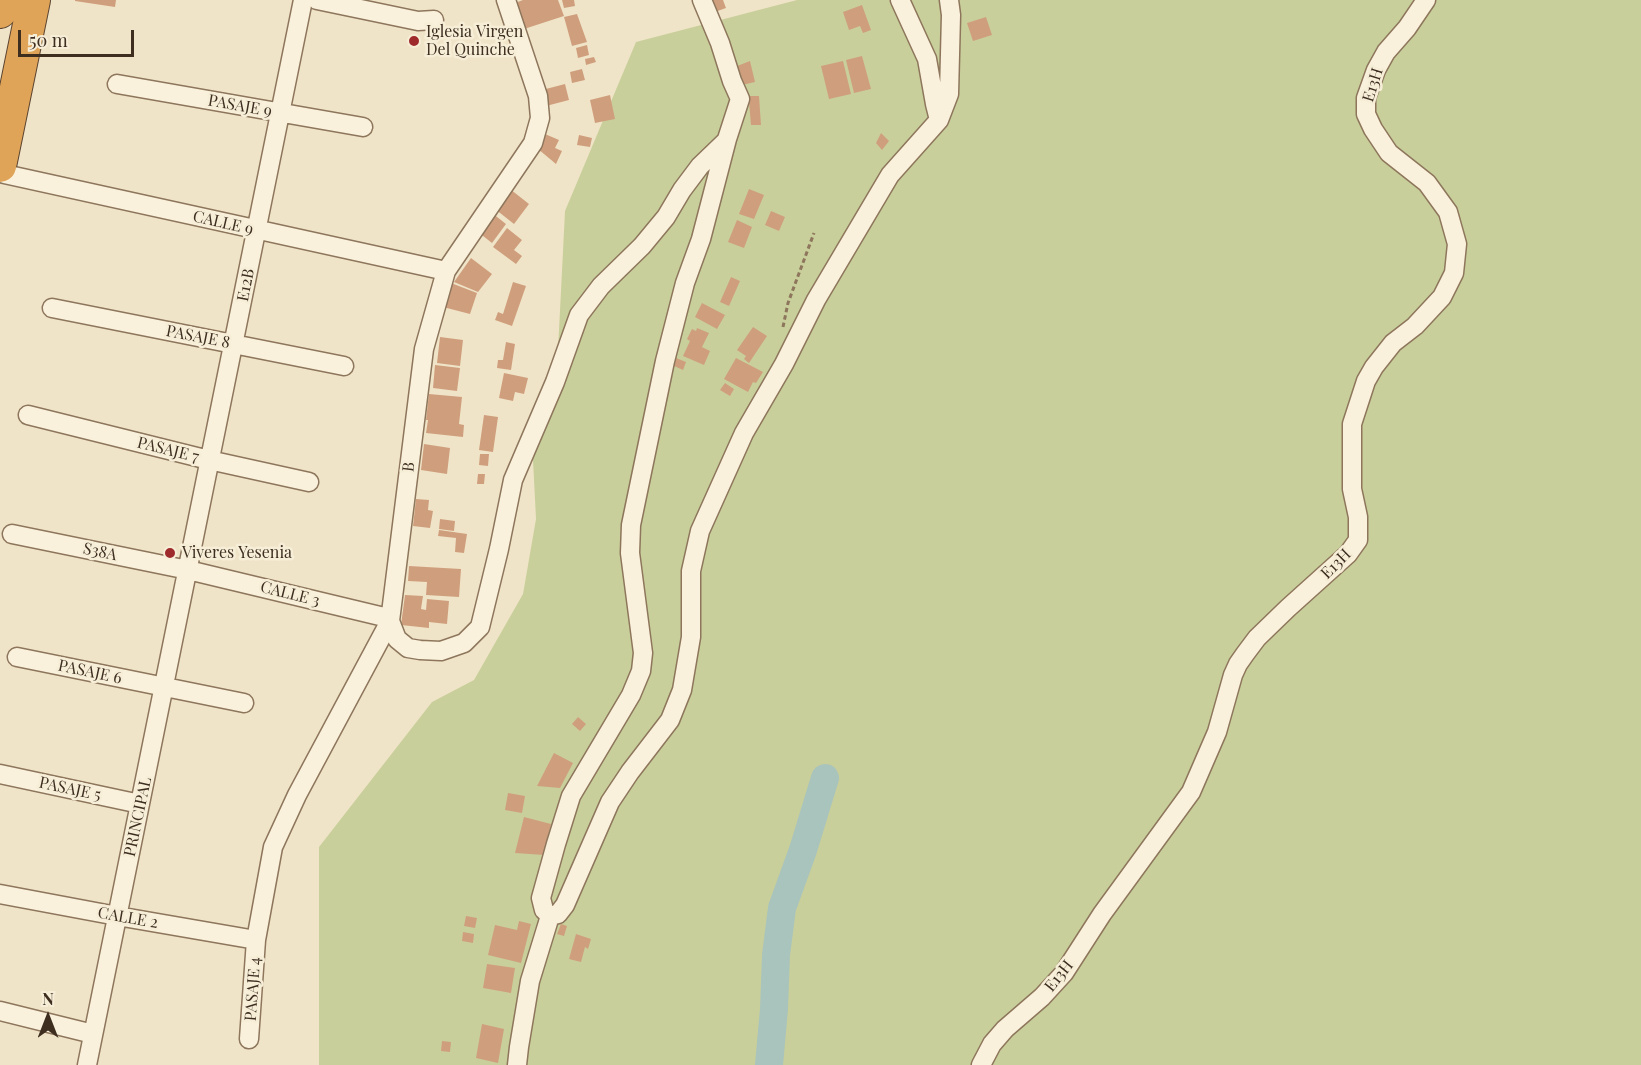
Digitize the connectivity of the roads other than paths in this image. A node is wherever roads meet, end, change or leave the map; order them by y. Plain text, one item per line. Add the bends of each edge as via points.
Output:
1 (3, 0) edge
2 (34, 0) edge
3 (303, 0) edge
4 (317, 0) edge
5 (507, 0) edge
6 (702, 0) edge
7 (900, 0) edge
8 (949, 0) edge
9 (1426, 0) edge
10 (0, 12) edge
11 (434, 20) dead end
12 (117, 84) dead end
13 (281, 113) junction
14 (939, 120) junction
15 (363, 127) dead end
16 (727, 140) junction
17 (0, 166) edge
18 (0, 173) edge
19 (256, 230) junction
20 (446, 271) junction
21 (52, 308) dead end
22 (234, 344) junction
23 (344, 366) dead end
24 (28, 415) dead end
25 (209, 460) junction
26 (309, 482) dead end
27 (12, 534) dead end
28 (188, 570) junction
29 (390, 621) junction
30 (17, 657) dead end
31 (164, 688) junction
32 (244, 703) dead end
33 (0, 774) edge
34 (140, 804) junction
35 (0, 894) edge
36 (117, 916) junction
37 (550, 916) junction
38 (256, 940) junction
39 (0, 1011) edge
40 (93, 1034) junction
41 (249, 1038) dead end
42 (87, 1065) edge
43 (517, 1065) edge
44 (981, 1065) edge

1 - 10 highway
2 - 17 highway
3 - 13 street, E12B
4 - 11 street via 418,21
5 - 20 street, B via 538,96 540,118 533,142
6 - 16 street via 740,99
7 - 14 street via 927,59
8 - 14 street via 949,94
9 - 44 street, E13H via 1376,70 1366,98 1366,114 1389,153 1427,183 1448,212 1457,244 1454,273 1430,312 1393,343 1366,381 1352,424 1352,489 1358,540 1245,654 1233,675 1217,732 1191,792 1064,973 1005,1029
12 - 13 street, PASAJE 9
13 - 15 street, PASAJE 9
13 - 19 street, E12B
14 - 37 street via 890,175 744,433 700,531 691,571 691,636 682,690 670,720 610,802 566,905
16 - 29 street via 700,166 666,217 579,315 513,480 480,627 464,643 441,651 420,650 408,648 397,639
16 - 37 street via 665,361 631,525 630,553 643,653 641,671 632,695 571,796 542,898 544,910
18 - 19 street, CALLE 9
19 - 20 street, CALLE 9
19 - 22 street, E12B
20 - 29 street, B via 424,349
21 - 22 street, PASAJE 8
22 - 23 street, PASAJE 8
22 - 25 street, E12B
24 - 25 street, PASAJE 7
25 - 26 street, PASAJE 7
25 - 28 street, E12B
27 - 28 street, S38A
28 - 29 street, CALLE 3
28 - 31 street, PRINCIPAL
29 - 38 street, B via 273,847
30 - 31 street, PASAJE 6
31 - 32 street, PASAJE 6
31 - 34 street, PRINCIPAL
33 - 34 street, PASAJE 5
34 - 36 street, PRINCIPAL
35 - 36 street, CALLE 2
36 - 38 street, CALLE 2
36 - 40 street, PRINCIPAL
37 - 43 street via 530,981
38 - 41 street, PASAJE 4
39 - 40 street
40 - 42 street, PRINCIPAL

